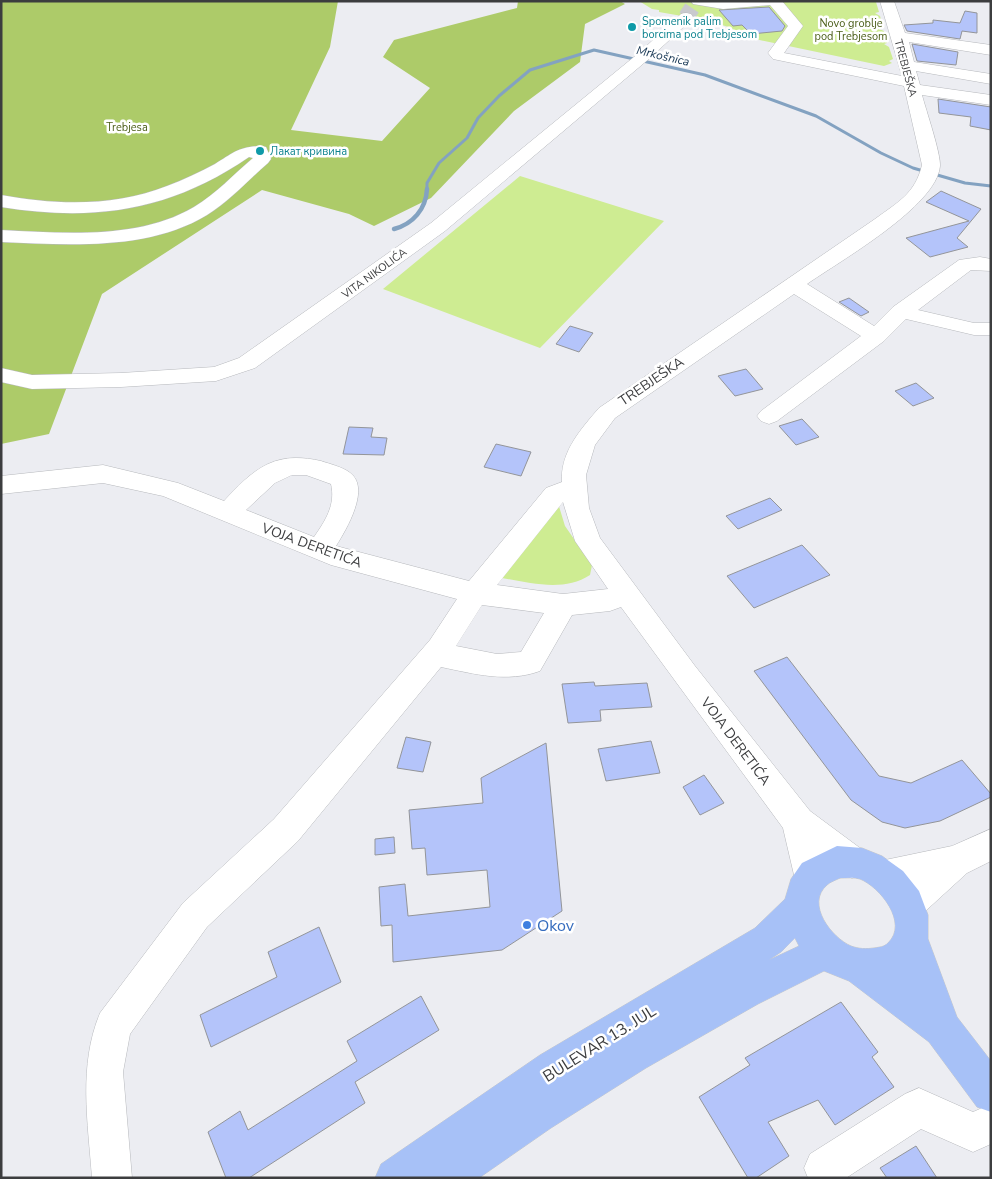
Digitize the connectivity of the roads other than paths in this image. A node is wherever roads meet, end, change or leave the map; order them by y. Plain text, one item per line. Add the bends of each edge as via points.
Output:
1 (772, 1) edge
2 (887, 1) edge
3 (693, 7) edge
4 (900, 41) junction
5 (991, 50) edge
6 (991, 60) edge
7 (906, 65) junction
8 (991, 79) edge
9 (911, 86) junction
10 (991, 100) edge
11 (1, 202) edge
12 (1, 236) edge
13 (991, 265) edge
14 (793, 284) junction
15 (902, 312) junction
16 (991, 329) edge
17 (876, 336) junction
18 (1, 375) edge
19 (769, 416) dead end
20 (1, 485) edge
21 (573, 487) junction
22 (228, 513) junction
23 (319, 549) junction
24 (475, 593) junction
25 (625, 593) junction
26 (563, 606) junction
27 (434, 654) junction
28 (674, 659) joint
29 (798, 822) junction
30 (991, 844) edge
31 (852, 862) junction
32 (955, 862) junction
33 (811, 875) junction
34 (885, 876) junction
35 (908, 904) junction
36 (801, 908) junction
37 (911, 940) junction
38 (843, 960) junction
39 (942, 1029) junction
40 (991, 1093) edge
41 (991, 1124) edge
42 (824, 1168) dead end
43 (112, 1178) edge
44 (395, 1178) edge
45 (444, 1178) edge

1 - 3 street
1 - 9 street via 796,26 776,53 778,56
2 - 4 street, TREBJEŠKA
3 - 18 street, VITA NIKOLIĆA via 639,60 433,230 247,363 216,374 121,380 32,382
4 - 5 street
4 - 6 street
4 - 7 street, TREBJEŠKA
7 - 8 street
7 - 9 street, TREBJEŠKA
9 - 10 street
9 - 14 street, TREBJEŠKA via 930,174 921,192
11 - 12 street via 87,208 130,204 221,168 245,152 260,151 262,159 199,211 165,226 73,240
13 - 15 street via 966,264
14 - 17 street
14 - 21 street, TREBJEŠKA via 607,413 592,428 581,448
15 - 16 street via 974,329
15 - 17 street
17 - 19 street
20 - 22 street, VOJA DERETIĆA via 103,474 169,489
21 - 24 street via 555,494
21 - 25 street, TREBJEŠKA via 576,508 588,541
22 - 23 street, VOJA DERETIĆA
22 - 23 street via 271,472 297,464 322,468 342,479 347,493 338,523
23 - 24 street, VOJA DERETIĆA via 340,558
24 - 26 street, VOJA DERETIĆA
24 - 27 street
25 - 26 street, VOJA DERETIĆA via 610,600
25 - 28 street, TREBJEŠKA
26 - 27 street via 530,663 496,666
27 - 43 street via 286,830 195,915 113,1026 104,1072
28 - 29 street, VOJA DERETIĆA
29 - 31 street
29 - 33 street
30 - 32 street
31 - 33 main road via 830,864
31 - 34 main road via 869,866
32 - 34 street
32 - 35 street
33 - 36 main road via 801,896
34 - 35 main road
35 - 37 main road via 912,916
36 - 38 main road via 810,932
36 - 44 main road, BULEVAR 13. JUL via 768,940 554,1069
37 - 38 main road via 904,953 877,967
37 - 39 main road
38 - 39 main road
38 - 45 main road, BULEVAR 13. JUL via 788,968 646,1046 519,1125
39 - 40 main road
41 - 42 street via 973,1132 919,1108

